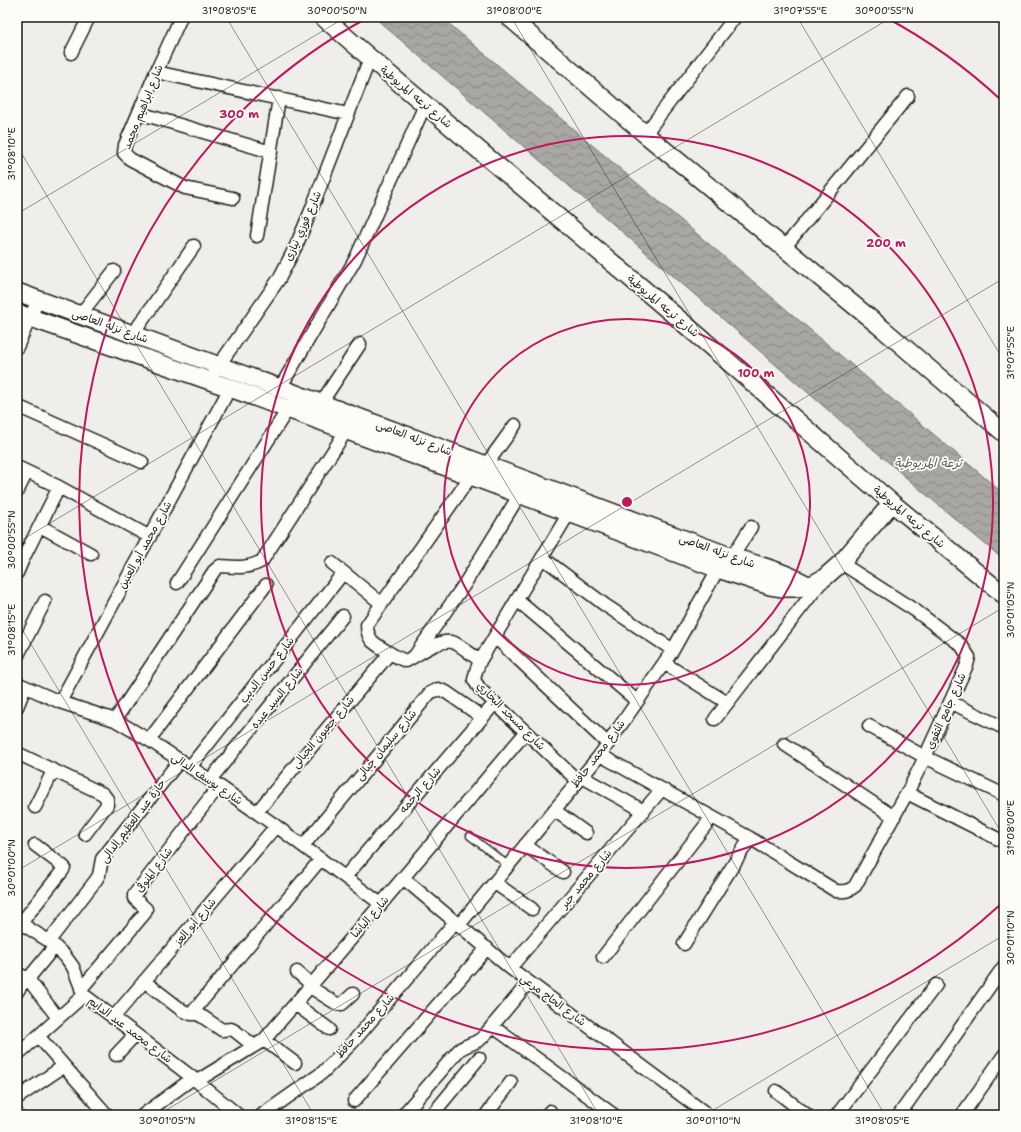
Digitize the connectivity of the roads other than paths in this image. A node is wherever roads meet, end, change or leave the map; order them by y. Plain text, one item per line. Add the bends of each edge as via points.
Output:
1 (90, 17) edge
2 (182, 17) edge
3 (323, 17) edge
4 (509, 17) edge
5 (735, 17) edge
6 (71, 53) dead end
7 (370, 58) junction
8 (156, 72) junction
9 (908, 96) dead end
10 (279, 98) junction
11 (425, 105) junction
12 (138, 113) junction
13 (348, 114) junction
14 (645, 134) junction
15 (271, 152) junction
16 (233, 198) dead end
17 (257, 236) dead end
18 (194, 246) dead end
19 (784, 248) junction
20 (114, 271) dead end
21 (17, 292) edge
22 (38, 300) junction
23 (80, 315) junction
24 (24, 316) edge
25 (133, 334) junction
26 (360, 344) dead end
27 (17, 347) edge
28 (219, 366) junction
29 (209, 380) junction
30 (230, 388) junction
31 (280, 388) junction
32 (320, 403) junction
33 (17, 406) edge
34 (288, 409) junction
35 (515, 425) dead end
36 (346, 431) junction
37 (1004, 434) edge
38 (142, 462) dead end
39 (22, 469) edge
40 (492, 473) junction
41 (471, 476) junction
42 (59, 487) junction
43 (17, 492) edge
44 (520, 494) junction
45 (892, 503) junction
46 (569, 513) junction
47 (40, 526) junction
48 (752, 527) dead end
49 (665, 531) junction
50 (150, 537) junction
51 (657, 546) junction
52 (91, 554) dead end
53 (732, 556) junction
54 (20, 558) edge
55 (543, 558) junction
56 (841, 563) junction
57 (332, 564) dead end
58 (718, 569) junction
59 (17, 573) edge
60 (343, 573) junction
61 (817, 582) junction
62 (177, 583) dead end
63 (266, 585) dead end
64 (1004, 595) edge
65 (517, 600) junction
66 (45, 601) dead end
67 (382, 604) junction
68 (343, 616) dead end
69 (495, 637) junction
70 (673, 650) junction
71 (390, 653) junction
72 (17, 656) edge
73 (413, 657) junction
74 (480, 661) junction
75 (664, 663) junction
76 (21, 685) edge
77 (637, 701) junction
78 (60, 702) junction
79 (726, 702) junction
80 (950, 702) junction
81 (495, 703) junction
82 (17, 707) edge
83 (482, 717) junction
84 (715, 719) dead end
85 (115, 720) junction
86 (869, 726) dead end
87 (1004, 728) edge
88 (526, 732) junction
89 (149, 740) junction
90 (608, 744) junction
91 (784, 744) dead end
92 (17, 753) edge
93 (600, 755) junction
94 (925, 757) junction
95 (180, 760) junction
96 (190, 767) junction
97 (53, 771) junction
98 (580, 779) junction
99 (214, 783) junction
100 (662, 789) junction
101 (907, 793) junction
102 (1004, 795) edge
103 (35, 807) dead end
104 (554, 810) junction
105 (644, 811) junction
106 (257, 812) junction
107 (712, 817) junction
108 (894, 817) junction
109 (276, 826) junction
110 (586, 833) dead end
111 (85, 834) dead end
112 (470, 836) dead end
113 (750, 838) junction
114 (1002, 841) dead end
115 (35, 845) dead end
116 (525, 845) junction
117 (303, 846) junction
118 (321, 859) junction
119 (508, 866) junction
120 (563, 872) dead end
121 (345, 877) junction
122 (403, 878) junction
123 (495, 882) junction
124 (381, 904) junction
125 (532, 908) dead end
126 (19, 922) edge
127 (457, 924) junction
128 (52, 943) junction
129 (684, 944) dead end
130 (487, 948) junction
131 (603, 957) dead end
132 (1004, 966) edge
133 (510, 968) junction
134 (297, 972) dead end
135 (24, 977) edge
136 (144, 981) junction
137 (529, 982) junction
138 (936, 985) dead end
139 (311, 986) junction
140 (17, 992) edge
141 (82, 992) junction
142 (353, 994) dead end
143 (295, 1004) junction
144 (190, 1014) junction
145 (58, 1018) junction
146 (113, 1018) junction
147 (492, 1026) junction
148 (329, 1028) dead end
149 (135, 1035) junction
150 (38, 1036) junction
151 (259, 1043) junction
152 (17, 1055) edge
153 (116, 1055) dead end
154 (1004, 1055) edge
155 (479, 1058) dead end
156 (295, 1063) dead end
157 (64, 1066) junction
158 (195, 1080) junction
159 (511, 1082) dead end
160 (776, 1091) dead end
161 (17, 1098) edge
162 (354, 1101) dead end
163 (101, 1113) edge
164 (143, 1115) edge
165 (238, 1115) edge
166 (262, 1115) edge
167 (403, 1115) edge
168 (432, 1115) edge
169 (486, 1115) edge
170 (614, 1115) edge
171 (708, 1115) edge
172 (807, 1115) edge
173 (837, 1115) edge
174 (899, 1115) edge
175 (962, 1115) edge

1 - 6 street
2 - 8 street, شارع ابراهيم محمد
3 - 7 street, شارع ترعه المريوطية
4 - 14 street
5 - 14 street
7 - 11 street, شارع ترعه المريوطية
7 - 13 street, شارع فوزي نيازى
8 - 10 street
8 - 12 street, شارع ابراهيم محمد
9 - 19 street
10 - 13 street
10 - 15 street
11 - 31 street via 355,260
11 - 45 street, شارع ترعه المريوطية
12 - 15 street
12 - 16 street, شارع ابراهيم محمد via 125,145 124,153 130,159 185,188
13 - 28 street, شارع فوزي نيازى via 296,246 279,279
14 - 19 street
15 - 17 street
18 - 25 street
19 - 37 street via 883,329
20 - 23 street
21 - 22 street, شارع نزله العاصى
22 - 23 street, شارع نزله العاصى
22 - 24 street
23 - 25 street, شارع نزله العاصى
24 - 27 street
24 - 29 street, شارع نزله العاصى
25 - 28 street, شارع نزله العاصى
26 - 32 street
28 - 29 street, شارع فوزي نيازى
28 - 31 street, شارع نزله العاصى
29 - 30 street, شارع نزله العاصى
30 - 34 street, شارع نزله العاصى
30 - 50 street, شارع محمد أبو العنين
31 - 32 street, شارع نزله العاصى
32 - 40 street, شارع نزله العاصى
33 - 38 street
34 - 36 street, شارع نزله العاصى
34 - 62 street
35 - 40 street
36 - 41 street, شارع نزله العاصى
36 - 85 street via 262,561 254,566 220,566 214,571
39 - 42 street
39 - 43 street
40 - 41 street, شارع نزله العاصى
40 - 44 street, شارع نزله العاصى
40 - 49 street, شارع نزله العاصى
41 - 67 street
42 - 47 street
42 - 50 street
44 - 46 street, شارع نزله العاصى
44 - 73 street via 464,585
45 - 56 street
45 - 64 street, شارع ترعه المريوطية
46 - 51 street, شارع نزله العاصى
46 - 55 street
47 - 52 street
47 - 54 street
48 - 53 street
49 - 51 street
49 - 53 street, شارع نزله العاصى
50 - 78 street, شارع محمد أبو العنين
51 - 58 street, شارع نزله العاصى
53 - 61 street, شارع نزله العاصى via 798,579
54 - 59 street
55 - 65 street
55 - 70 street via 605,605
56 - 61 street
56 - 80 street, شارع جامع التقوى via 916,611 961,645 969,657
57 - 60 street
58 - 61 street, شارع نزله العاصى via 783,588 796,588
58 - 70 street, شارع محمد حافظ
60 - 67 street
60 - 96 street, شارع حسن الديب
61 - 79 street
63 - 89 street
65 - 69 street
65 - 77 street
66 - 72 street
67 - 71 street via 367,625 367,634 372,641
68 - 99 street, شارع السيد عبده
69 - 74 street
69 - 90 street
70 - 75 street, شارع محمد حافظ
71 - 73 street via 406,661
71 - 106 street, شارع جعيون الجبالى
73 - 74 street via 432,646 452,642
74 - 81 street, شارع مسجد البخاري via 474,680
75 - 77 street, شارع محمد حافظ
75 - 79 street
76 - 78 street, شارع يوسف الدالى
76 - 82 street
77 - 90 street, شارع محمد حافظ
78 - 85 street, شارع يوسف الدالى
79 - 84 street
80 - 87 street
80 - 94 street, شارع جامع التقوى
81 - 83 street, شارع الرحمه
81 - 88 street, شارع مسجد البخاري
83 - 117 street, شارع سليمان جبالى via 442,690 430,692
83 - 121 street, شارع الرحمه
85 - 89 street, شارع يوسف الدالى
86 - 94 street
88 - 98 street, شارع مسجد البخاري
88 - 122 street, شارع الباشا
89 - 95 street, شارع يوسف الدالى
90 - 93 street, شارع محمد حافظ
91 - 108 street
92 - 97 street
93 - 98 street, شارع محمد حافظ
93 - 100 street
94 - 101 street, شارع جامع التقوى
94 - 102 street
95 - 96 street, شارع يوسف الدالى
95 - 128 street, حارة عبد العظيم الدالى via 102,859 99,875
96 - 99 street, شارع يوسف الدالى
97 - 103 street
97 - 111 street via 103,794 107,799 107,805
98 - 104 street, شارع محمد حافظ
98 - 105 street, شارع مسجد البخاري
99 - 106 street, شارع يوسف الدالى
99 - 141 street, شارع المنوفى via 134,895 146,909 145,913
100 - 105 street, شارع محمد جبر
100 - 107 street
101 - 108 street, شارع جامع التقوى
101 - 114 street
104 - 110 street
104 - 116 street, شارع محمد حافظ
105 - 133 street, شارع محمد جبر
106 - 109 street, شارع يوسف الدالى
107 - 113 street
107 - 131 street
108 - 113 street, شارع جامع التقوى via 855,886 843,892 836,891
109 - 117 street, شارع يوسف الدالى
109 - 136 street, شارع أبو العز
112 - 119 lane
113 - 129 street
115 - 126 street via 64,867
116 - 119 street, شارع محمد حافظ
116 - 120 street
117 - 118 street, شارع يوسف الدالى
118 - 121 street, شارع يوسف الدالى
118 - 144 street
119 - 123 street, شارع محمد حافظ
121 - 124 street, شارع يوسف الدالى
122 - 124 street, شارع الباشا
122 - 127 street, شارع الحاج مرعي
123 - 125 street
123 - 127 street, شارع محمد حافظ
124 - 139 street, شارع الباشا
126 - 128 street, شارع محمد عبد الدايم
127 - 130 street, شارع الحاج مرعي
127 - 166 street, شارع محمد حافظ via 353,1042 322,1073
128 - 135 street, حارة عبد العظيم الدالى
128 - 141 street, شارع محمد عبد الدايم via 73,967
130 - 133 street, شارع الحاج مرعي
130 - 162 street
132 - 174 street
133 - 137 street, شارع الحاج مرعي
134 - 139 street
135 - 140 street, حارة عبد العظيم الدالى
135 - 145 street
136 - 144 street
136 - 146 street, شارع أبو العز
137 - 147 street
137 - 171 street, شارع الحاج مرعي
138 - 173 street
139 - 142 street via 337,1004 342,1004
139 - 143 street, شارع الباشا
141 - 145 street
141 - 146 street, شارع محمد عبد الدايم
143 - 148 street
143 - 151 street, شارع الباشا
144 - 151 street via 197,1014 222,1030 236,1031
145 - 150 street
146 - 149 street, شارع محمد عبد الدايم
147 - 167 street via 478,1042 460,1050
147 - 170 street
149 - 153 street
149 - 158 street, شارع محمد عبد الدايم
150 - 152 street
150 - 157 street
151 - 156 street
151 - 158 street, شارع الباشا
154 - 175 street
155 - 168 street
157 - 161 street
157 - 163 street
158 - 164 street, شارع الباشا
158 - 165 street, شارع محمد عبد الدايم
159 - 169 street
160 - 172 street

